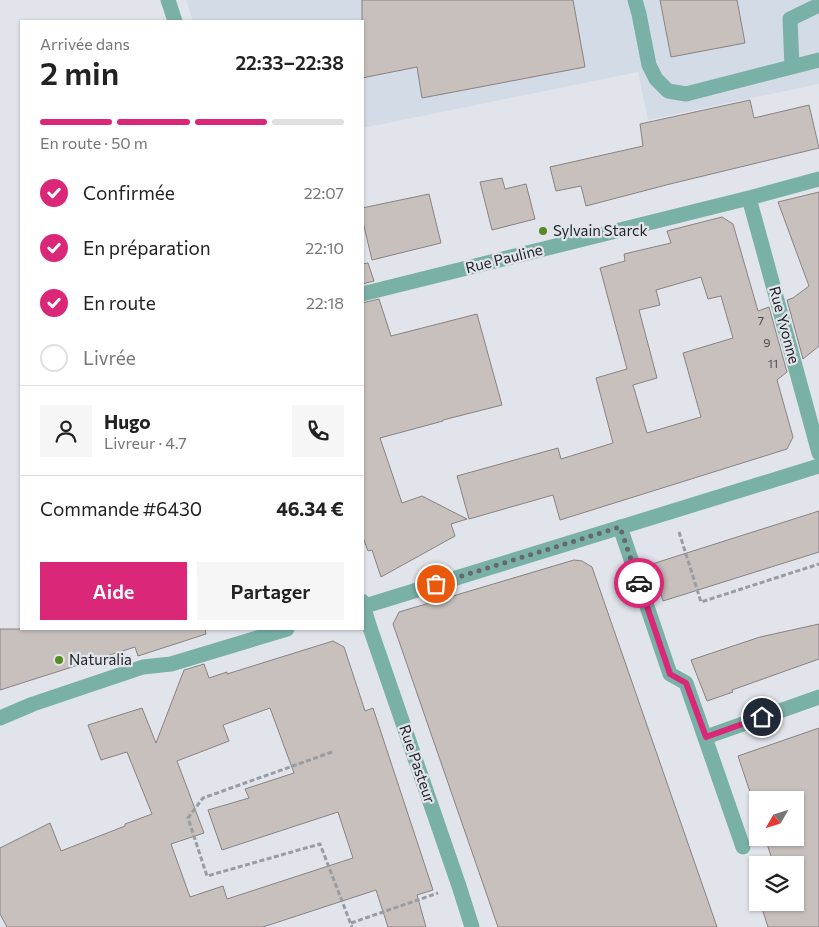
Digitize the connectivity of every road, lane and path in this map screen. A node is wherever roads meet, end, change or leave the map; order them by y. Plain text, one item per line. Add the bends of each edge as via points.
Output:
1 (168, 0) edge
2 (635, 0) edge
3 (819, 5) edge
4 (175, 20) edge
5 (819, 60) edge
6 (792, 67) junction
7 (819, 179) edge
8 (749, 198) junction
9 (364, 294) edge
10 (819, 453) edge
11 (819, 466) edge
12 (672, 511) junction
13 (620, 527) junction
14 (819, 564) edge
15 (364, 605) edge
16 (364, 608) edge
17 (284, 630) edge
18 (819, 697) edge
19 (0, 718) edge
20 (706, 737) junction
21 (332, 752) dead end
22 (743, 847) dead end
23 (459, 886) junction
24 (351, 925) edge
25 (472, 927) edge

1 - 4 street
2 - 6 street via 650,65 656,79 668,91 686,94
3 - 6 street via 790,19
5 - 6 street
7 - 8 street, Rue Pauline
8 - 9 street, Rue Pauline
8 - 10 street, Rue Yvonne
11 - 12 street
12 - 13 street
12 - 14 path via 702,602
13 - 15 street
13 - 20 street via 670,674 686,683
16 - 23 street, Rue Pasteur
17 - 19 street via 171,664 143,667
18 - 20 street
20 - 22 street
21 - 24 path via 203,798 188,818 207,876 320,844
23 - 24 path
23 - 25 street, Rue Pasteur

